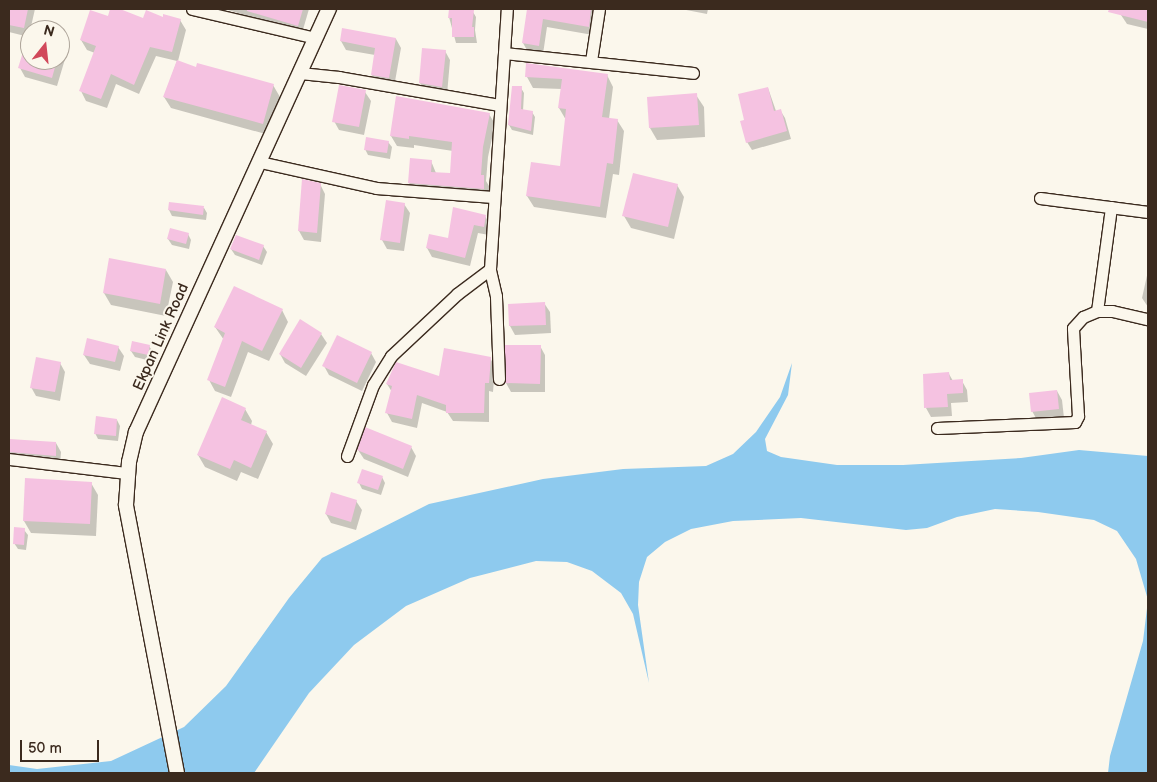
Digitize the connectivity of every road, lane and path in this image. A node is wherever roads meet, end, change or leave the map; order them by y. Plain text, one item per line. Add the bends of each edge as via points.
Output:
1 (192, 9) edge
2 (329, 9) edge
3 (507, 9) edge
4 (599, 9) edge
5 (316, 38) junction
6 (504, 53) junction
7 (591, 61) junction
8 (300, 73) junction
9 (693, 73) dead end
10 (500, 105) junction
11 (260, 162) junction
12 (493, 197) junction
13 (1040, 198) dead end
14 (1111, 207) junction
15 (1148, 212) edge
16 (490, 269) junction
17 (1096, 311) junction
18 (1148, 319) edge
19 (499, 379) dead end
20 (938, 428) dead end
21 (346, 456) dead end
22 (9, 459) edge
23 (128, 472) junction
24 (177, 773) edge

1 - 5 street
2 - 5 street, Ekpan Link Road
3 - 6 street
4 - 7 street
5 - 8 street, Ekpan Link Road
6 - 7 street
6 - 10 street
7 - 9 street
8 - 10 street
8 - 11 street, Ekpan Link Road
10 - 12 street
11 - 12 street via 376,188
11 - 23 street, Ekpan Link Road via 136,432
12 - 16 street
13 - 14 street
14 - 15 street
14 - 17 street
16 - 19 street via 496,296
16 - 21 street via 457,294 391,356 373,385
17 - 18 street
17 - 20 street via 1083,317 1073,328 1078,416 1075,422
22 - 23 street
23 - 24 street, Ekpan Link Road via 126,505

